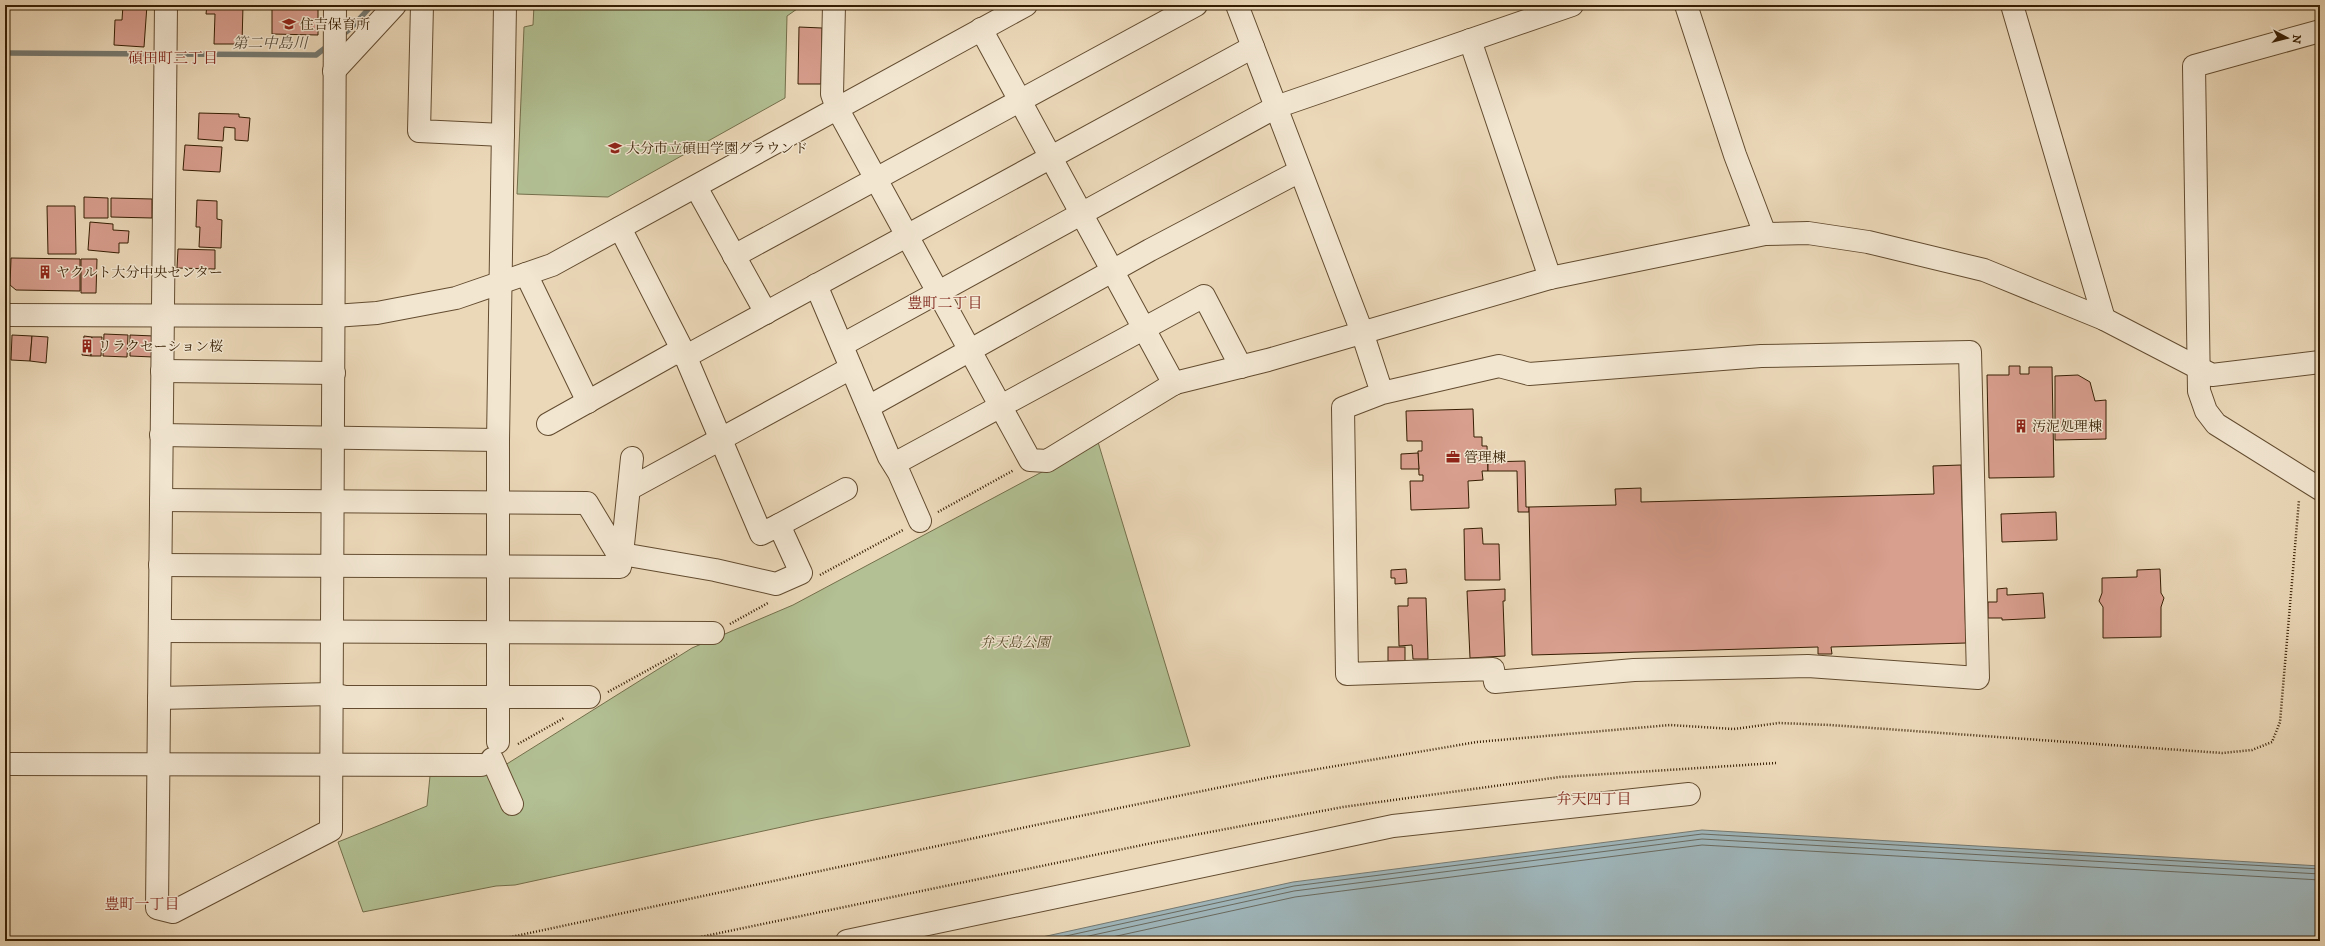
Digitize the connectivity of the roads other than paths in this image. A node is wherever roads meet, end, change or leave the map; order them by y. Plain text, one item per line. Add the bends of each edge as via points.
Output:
1 (166, 5) edge
2 (395, 5) edge
3 (422, 5) edge
4 (505, 5) edge
5 (834, 5) edge
6 (1026, 5) edge
7 (1196, 5) edge
8 (1237, 5) edge
9 (1572, 5) edge
10 (1686, 5) edge
11 (2012, 5) edge
12 (335, 15) edge
13 (981, 29) junction
14 (2320, 30) edge
15 (1470, 40) junction
16 (1253, 47) junction
17 (334, 61) junction
18 (1020, 101) junction
19 (837, 108) junction
20 (1276, 108) junction
21 (502, 135) junction
22 (1051, 157) junction
23 (1300, 171) junction
24 (876, 179) junction
25 (696, 187) junction
26 (1081, 214) junction
27 (620, 228) junction
28 (1765, 234) junction
29 (907, 236) junction
30 (734, 256) junction
31 (1112, 271) junction
32 (526, 274) junction
33 (1550, 278) junction
34 (500, 284) junction
35 (816, 285) junction
36 (938, 293) junction
37 (766, 313) junction
38 (5, 315) edge
39 (162, 315) junction
40 (334, 316) junction
41 (2104, 319) junction
42 (1144, 329) junction
43 (1362, 332) junction
44 (842, 346) junction
45 (969, 350) junction
46 (684, 353) junction
47 (2320, 362) edge
48 (1241, 367) junction
49 (851, 368) junction
50 (2197, 368) junction
51 (162, 371) junction
52 (334, 373) junction
53 (1174, 384) junction
54 (1382, 393) junction
55 (588, 402) junction
56 (868, 406) junction
57 (1001, 407) junction
58 (548, 424) dead end
59 (161, 435) junction
60 (333, 438) junction
61 (721, 439) junction
62 (498, 440) junction
63 (632, 458) dead end
64 (894, 464) junction
65 (629, 489) junction
66 (846, 489) dead end
67 (2320, 489) edge
68 (161, 500) junction
69 (333, 501) junction
70 (498, 503) junction
71 (920, 521) road end
72 (780, 524) junction
73 (622, 554) junction
74 (160, 566) junction
75 (333, 566) junction
76 (497, 567) junction
77 (160, 631) junction
78 (332, 632) junction
79 (497, 632) junction
80 (713, 633) road end
81 (332, 694) junction
82 (596, 697) road end
83 (159, 698) junction
84 (498, 698) junction
85 (490, 755) junction
86 (5, 764) edge
87 (158, 764) junction
88 (332, 764) junction
89 (1689, 794) dead end
90 (512, 804) dead end
91 (847, 941) edge

1 - 39 street
2 - 17 street
3 - 21 street via 419,131
4 - 21 street
5 - 19 street via 832,94
6 - 13 street
7 - 18 street
8 - 16 street
9 - 15 street
10 - 28 street
11 - 41 street
12 - 17 street
13 - 18 street
13 - 19 street
14 - 50 street via 2194,66
15 - 20 street
15 - 33 street
16 - 20 street
16 - 22 street
17 - 40 street
18 - 22 street
18 - 24 street
19 - 24 street
19 - 25 street
20 - 23 street
20 - 26 street
21 - 34 street
22 - 26 street
22 - 29 street
23 - 31 street
23 - 43 street
24 - 29 street
24 - 30 street
25 - 27 street
25 - 30 street
26 - 31 street
26 - 36 street
27 - 32 street via 552,265
27 - 46 street
28 - 33 street
28 - 41 street via 1808,233 1868,242 1984,270
29 - 35 street
29 - 36 street
30 - 37 street
31 - 42 street
31 - 45 street
32 - 34 street
32 - 55 street
33 - 43 street
34 - 40 street via 420,306
34 - 62 street
35 - 37 street
35 - 44 street
36 - 44 street
36 - 45 street
37 - 46 street via 692,353
38 - 39 street
39 - 40 street
39 - 51 street
40 - 52 street
41 - 50 street
42 - 48 street via 1204,296
42 - 53 street
42 - 57 street
43 - 48 street
43 - 54 street
44 - 49 street
45 - 56 street
45 - 57 street
46 - 55 street via 673,354
46 - 61 street
47 - 50 street via 2212,375
48 - 53 street
49 - 56 street
49 - 61 street
50 - 67 street via 2199,391 2206,411 2216,424
51 - 52 street
51 - 59 street
52 - 60 street
53 - 57 street via 1047,461 1030,460
54 - 54 street via 1499,366 1529,374 1761,356 1970,352 1978,678 1808,666 1634,670 1495,682 1494,669 1347,674 1344,408
55 - 58 street
56 - 64 street
57 - 64 street
59 - 60 street
59 - 68 street
60 - 62 street
60 - 69 street
61 - 65 street
61 - 72 street via 761,534
62 - 70 street
63 - 65 street
64 - 71 street
65 - 73 street
66 - 72 street
68 - 69 street
68 - 74 street
69 - 70 street
69 - 75 street
70 - 73 street via 587,503 616,552
70 - 76 street
72 - 73 street via 801,573 776,584 715,570
73 - 76 street via 620,567
74 - 75 street
74 - 77 street
75 - 76 street
75 - 78 street
76 - 79 street
77 - 78 street
77 - 83 street
78 - 79 street
78 - 81 street
79 - 80 street
79 - 84 street
81 - 83 street
81 - 84 street via 345,697
81 - 88 street
82 - 84 street
83 - 87 street
84 - 85 street
85 - 88 street
85 - 90 street
86 - 87 street
87 - 88 street
87 - 88 street via 157,908 173,912 331,830
89 - 91 street via 1393,826

